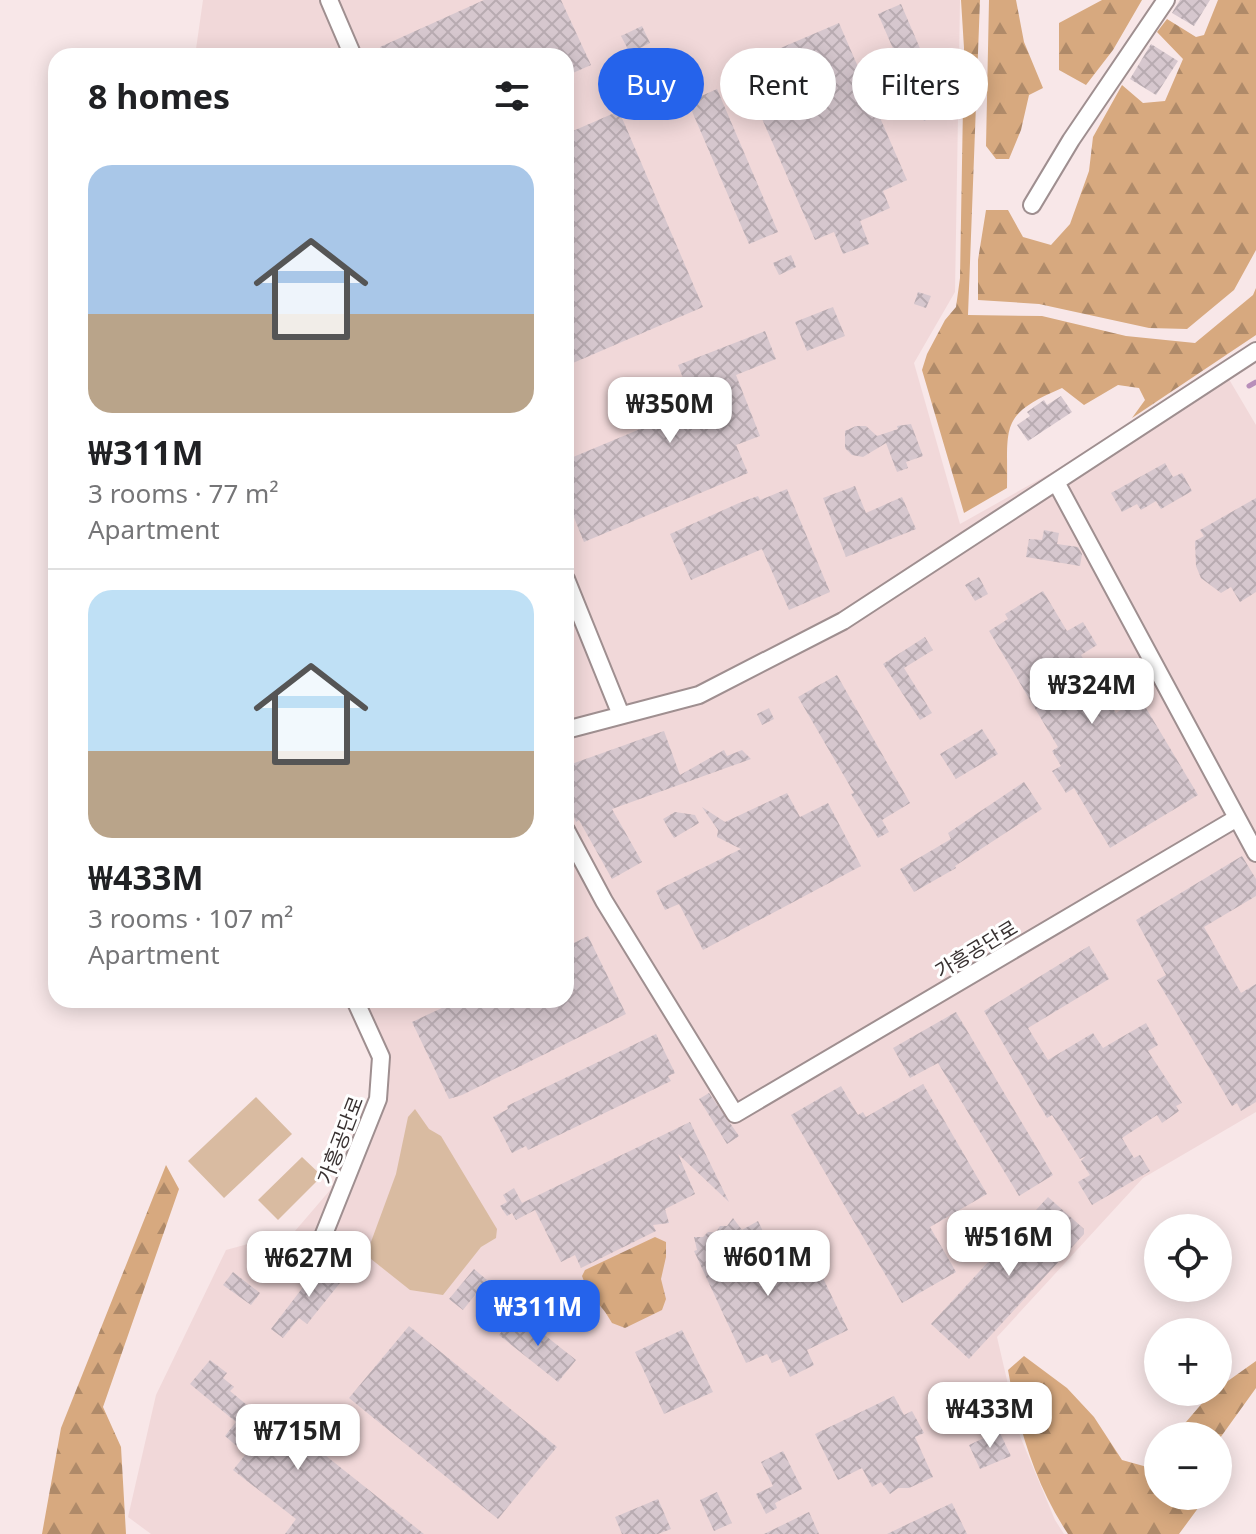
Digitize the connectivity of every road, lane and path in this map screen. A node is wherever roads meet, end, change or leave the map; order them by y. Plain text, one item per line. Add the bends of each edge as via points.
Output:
1 (329, 0) edge
2 (1166, 0) edge
3 (350, 48) edge
4 (1032, 205) dead end
5 (1256, 351) edge
6 (1056, 482) junction
7 (574, 599) edge
8 (621, 715) junction
9 (574, 728) edge
10 (1237, 818) junction
11 (574, 845) edge
12 (1256, 853) edge
13 (359, 1008) edge
14 (318, 1249) dead end

1 - 3 street
2 - 4 street
5 - 6 street
6 - 8 street via 843,621 699,695
6 - 10 street
7 - 8 street
8 - 9 street
10 - 11 street, 가흥공단로 via 735,1114
10 - 12 street
13 - 14 street, 가흥공단로 via 381,1057 378,1099

